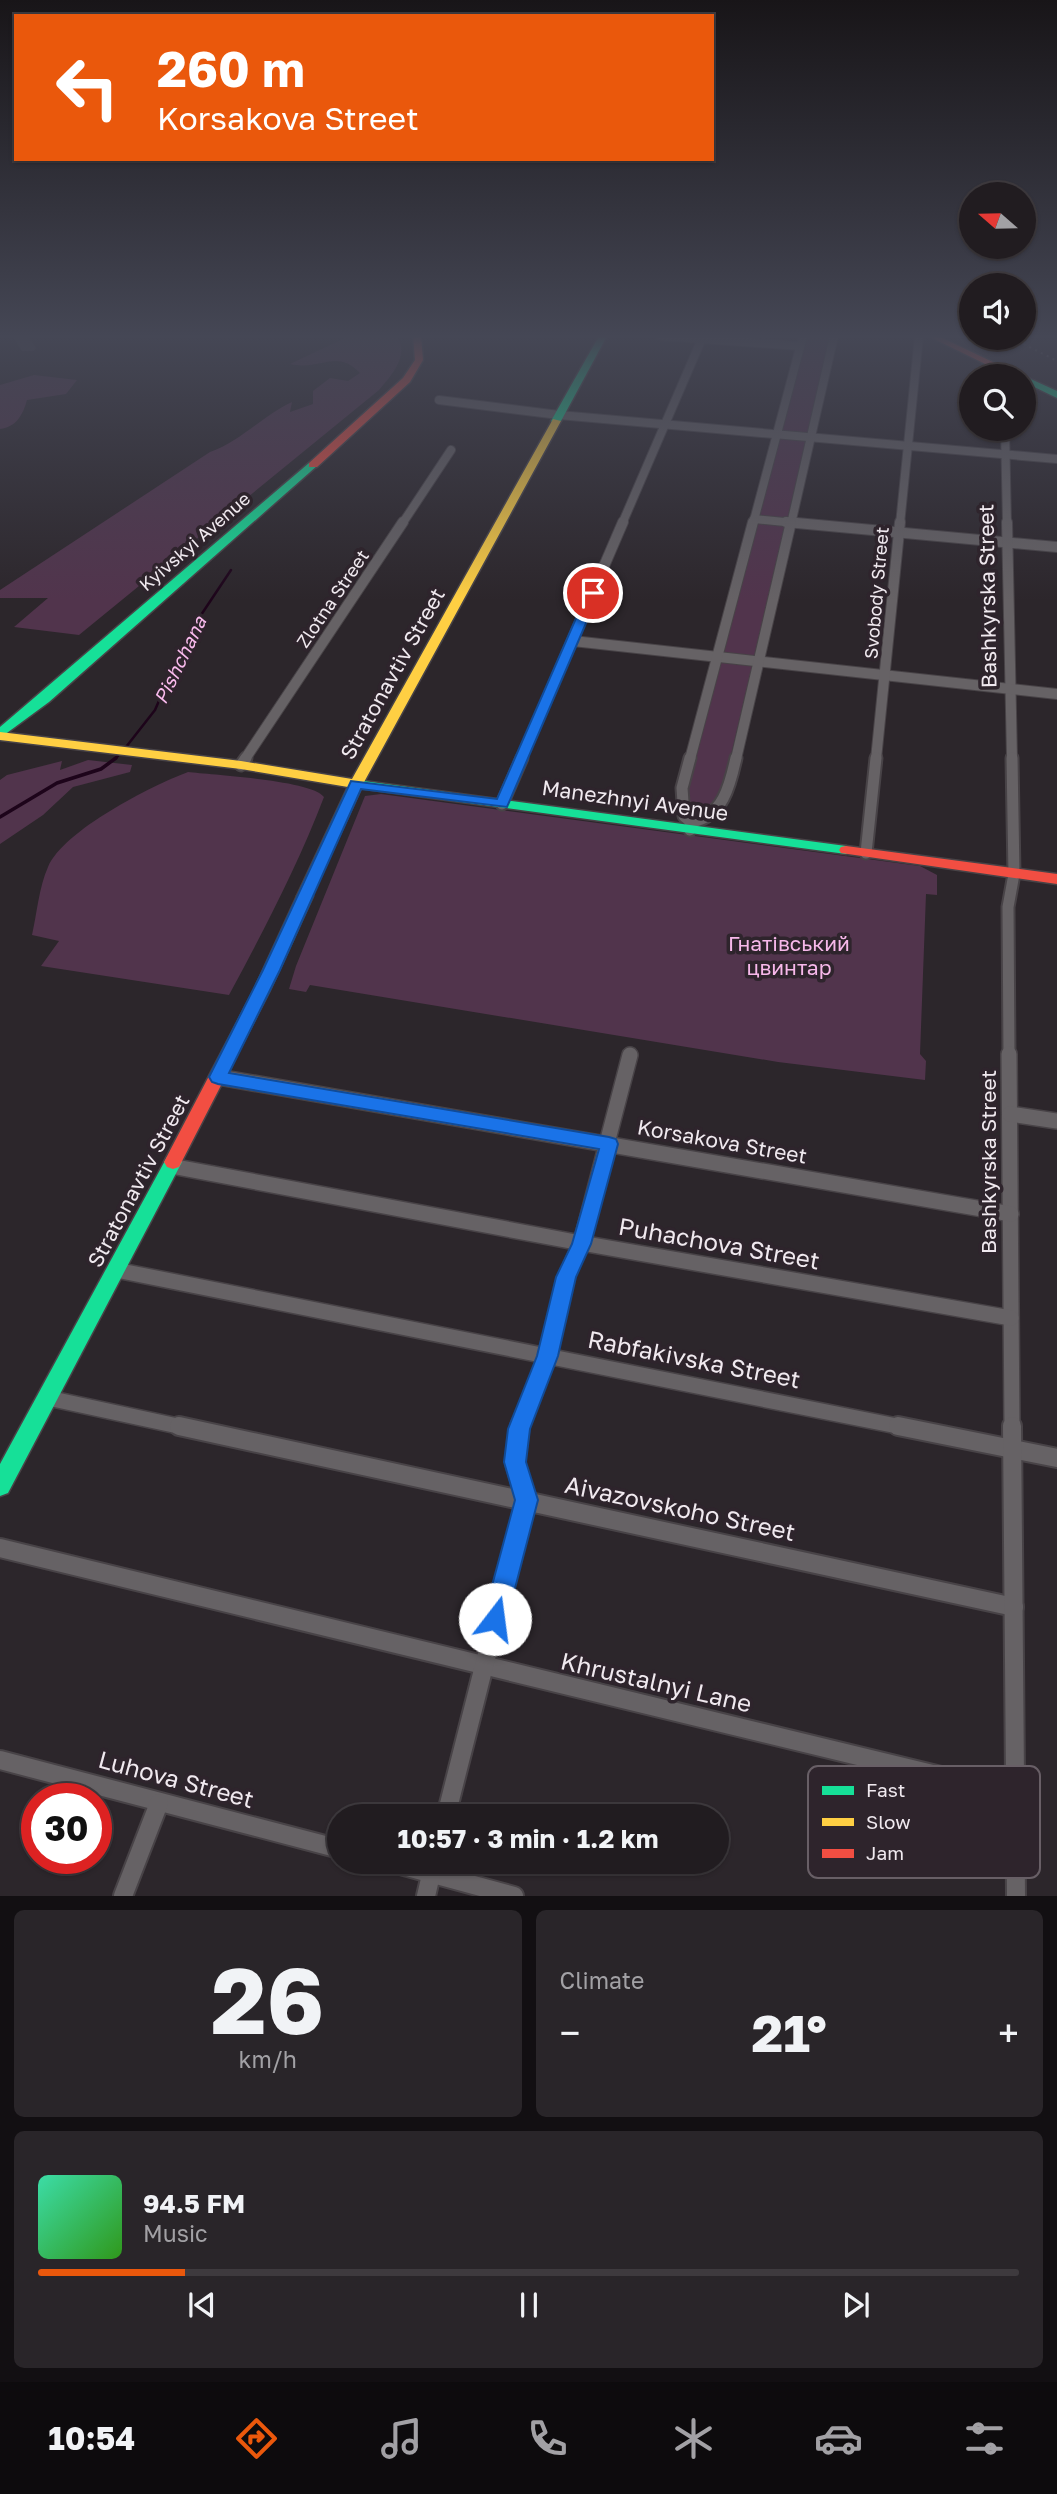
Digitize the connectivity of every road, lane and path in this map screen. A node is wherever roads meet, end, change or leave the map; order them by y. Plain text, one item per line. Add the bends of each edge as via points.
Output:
1 (345, 424) edge
2 (360, 424) edge
3 (554, 424) edge
4 (665, 424) edge
5 (670, 424) edge
6 (779, 424) edge
7 (814, 424) edge
8 (911, 424) edge
9 (777, 434) junction
10 (811, 437) junction
11 (1005, 441) edge
12 (909, 446) junction
13 (451, 450) dead end
14 (1006, 455) junction
15 (1057, 459) edge
16 (754, 519) junction
17 (791, 523) junction
18 (898, 532) junction
19 (1008, 542) junction
20 (1057, 547) edge
21 (573, 641) junction
22 (717, 658) junction
23 (759, 660) junction
24 (885, 674) junction
25 (1010, 689) junction
26 (1057, 694) edge
27 (44, 699) junction
28 (0, 718) edge
29 (0, 735) edge
30 (51, 743) junction
31 (0, 750) edge
32 (240, 765) junction
33 (356, 784) junction
34 (502, 804) junction
35 (691, 826) junction
36 (866, 853) junction
37 (1014, 874) junction
38 (1057, 879) edge
39 (630, 1055) dead end
40 (218, 1077) junction
41 (1010, 1114) junction
42 (1057, 1121) edge
43 (609, 1144) junction
44 (172, 1166) junction
45 (1011, 1214) junction
46 (581, 1244) junction
47 (116, 1270) junction
48 (1011, 1318) junction
49 (547, 1356) junction
50 (48, 1398) junction
51 (1011, 1449) junction
52 (1057, 1458) edge
53 (0, 1486) edge
54 (526, 1500) junction
55 (0, 1548) edge
56 (1014, 1607) junction
57 (483, 1667) junction
58 (0, 1760) edge
59 (898, 1766) edge
60 (1015, 1766) edge
61 (159, 1803) junction
62 (449, 1804) edge
63 (327, 1846) edge
64 (431, 1874) edge
65 (451, 1874) edge
66 (123, 1895) edge
67 (426, 1895) edge
68 (514, 1895) edge

1 - 28 main road, Kyivskyi Avenue
2 - 27 main road, Kyivskyi Avenue
3 - 33 main road, Stratonavtiv Street
4 - 21 street
5 - 9 street
6 - 9 street
7 - 10 street
8 - 12 street, Svobody Street
9 - 10 street
9 - 16 street
10 - 12 street
10 - 17 street
11 - 14 street, Bashkyrska Street
12 - 14 street
12 - 18 street, Svobody Street
13 - 32 street, Zlotna Street
14 - 15 street
14 - 19 street, Bashkyrska Street
16 - 17 street
16 - 22 street
17 - 18 street
17 - 23 street
18 - 19 street
18 - 24 street, Svobody Street
19 - 20 street
19 - 25 street, Bashkyrska Street
21 - 22 street
21 - 34 street
22 - 23 street
22 - 35 street via 682,788 684,816
23 - 24 street
23 - 35 street via 728,794 704,820
24 - 25 street
24 - 36 street, Svobody Street
25 - 26 street
25 - 37 street, Bashkyrska Street
27 - 29 main road, Kyivskyi Avenue
27 - 30 main road via 34,723
29 - 30 main road, Manezhnyi Avenue
30 - 31 main road
30 - 32 main road, Manezhnyi Avenue
32 - 33 main road, Manezhnyi Avenue
33 - 34 main road, Manezhnyi Avenue
33 - 40 main road, Stratonavtiv Street
34 - 35 main road, Manezhnyi Avenue
35 - 36 main road, Manezhnyi Avenue
36 - 37 main road, Manezhnyi Avenue
37 - 38 main road, Manezhnyi Avenue
37 - 41 street, Bashkyrska Street via 1008,907
39 - 43 street
40 - 43 street, Korsakova Street
40 - 44 main road, Stratonavtiv Street
41 - 42 street
41 - 45 street, Bashkyrska Street
43 - 45 street, Korsakova Street
43 - 46 street
44 - 46 street, Puhachova Street
44 - 47 main road, Stratonavtiv Street
45 - 48 street, Bashkyrska Street
46 - 48 street, Puhachova Street
46 - 49 street via 566,1277
47 - 49 street, Rabfakivska Street
47 - 50 main road, Stratonavtiv Street
48 - 51 street, Bashkyrska Street
49 - 51 street, Rabfakivska Street
49 - 54 street via 519,1429 515,1462
50 - 53 main road, Stratonavtiv Street
50 - 54 street, Aivazovskoho Street
51 - 52 street, Rabfakivska Street
51 - 56 street, Bashkyrska Street
54 - 56 street, Aivazovskoho Street
54 - 57 street
55 - 57 street, Khrustalnyi Lane
56 - 60 street, Bashkyrska Street
57 - 59 street, Khrustalnyi Lane
57 - 62 street
58 - 61 street, Luhova Street
61 - 63 street, Luhova Street
61 - 66 street
64 - 67 street
65 - 68 street

